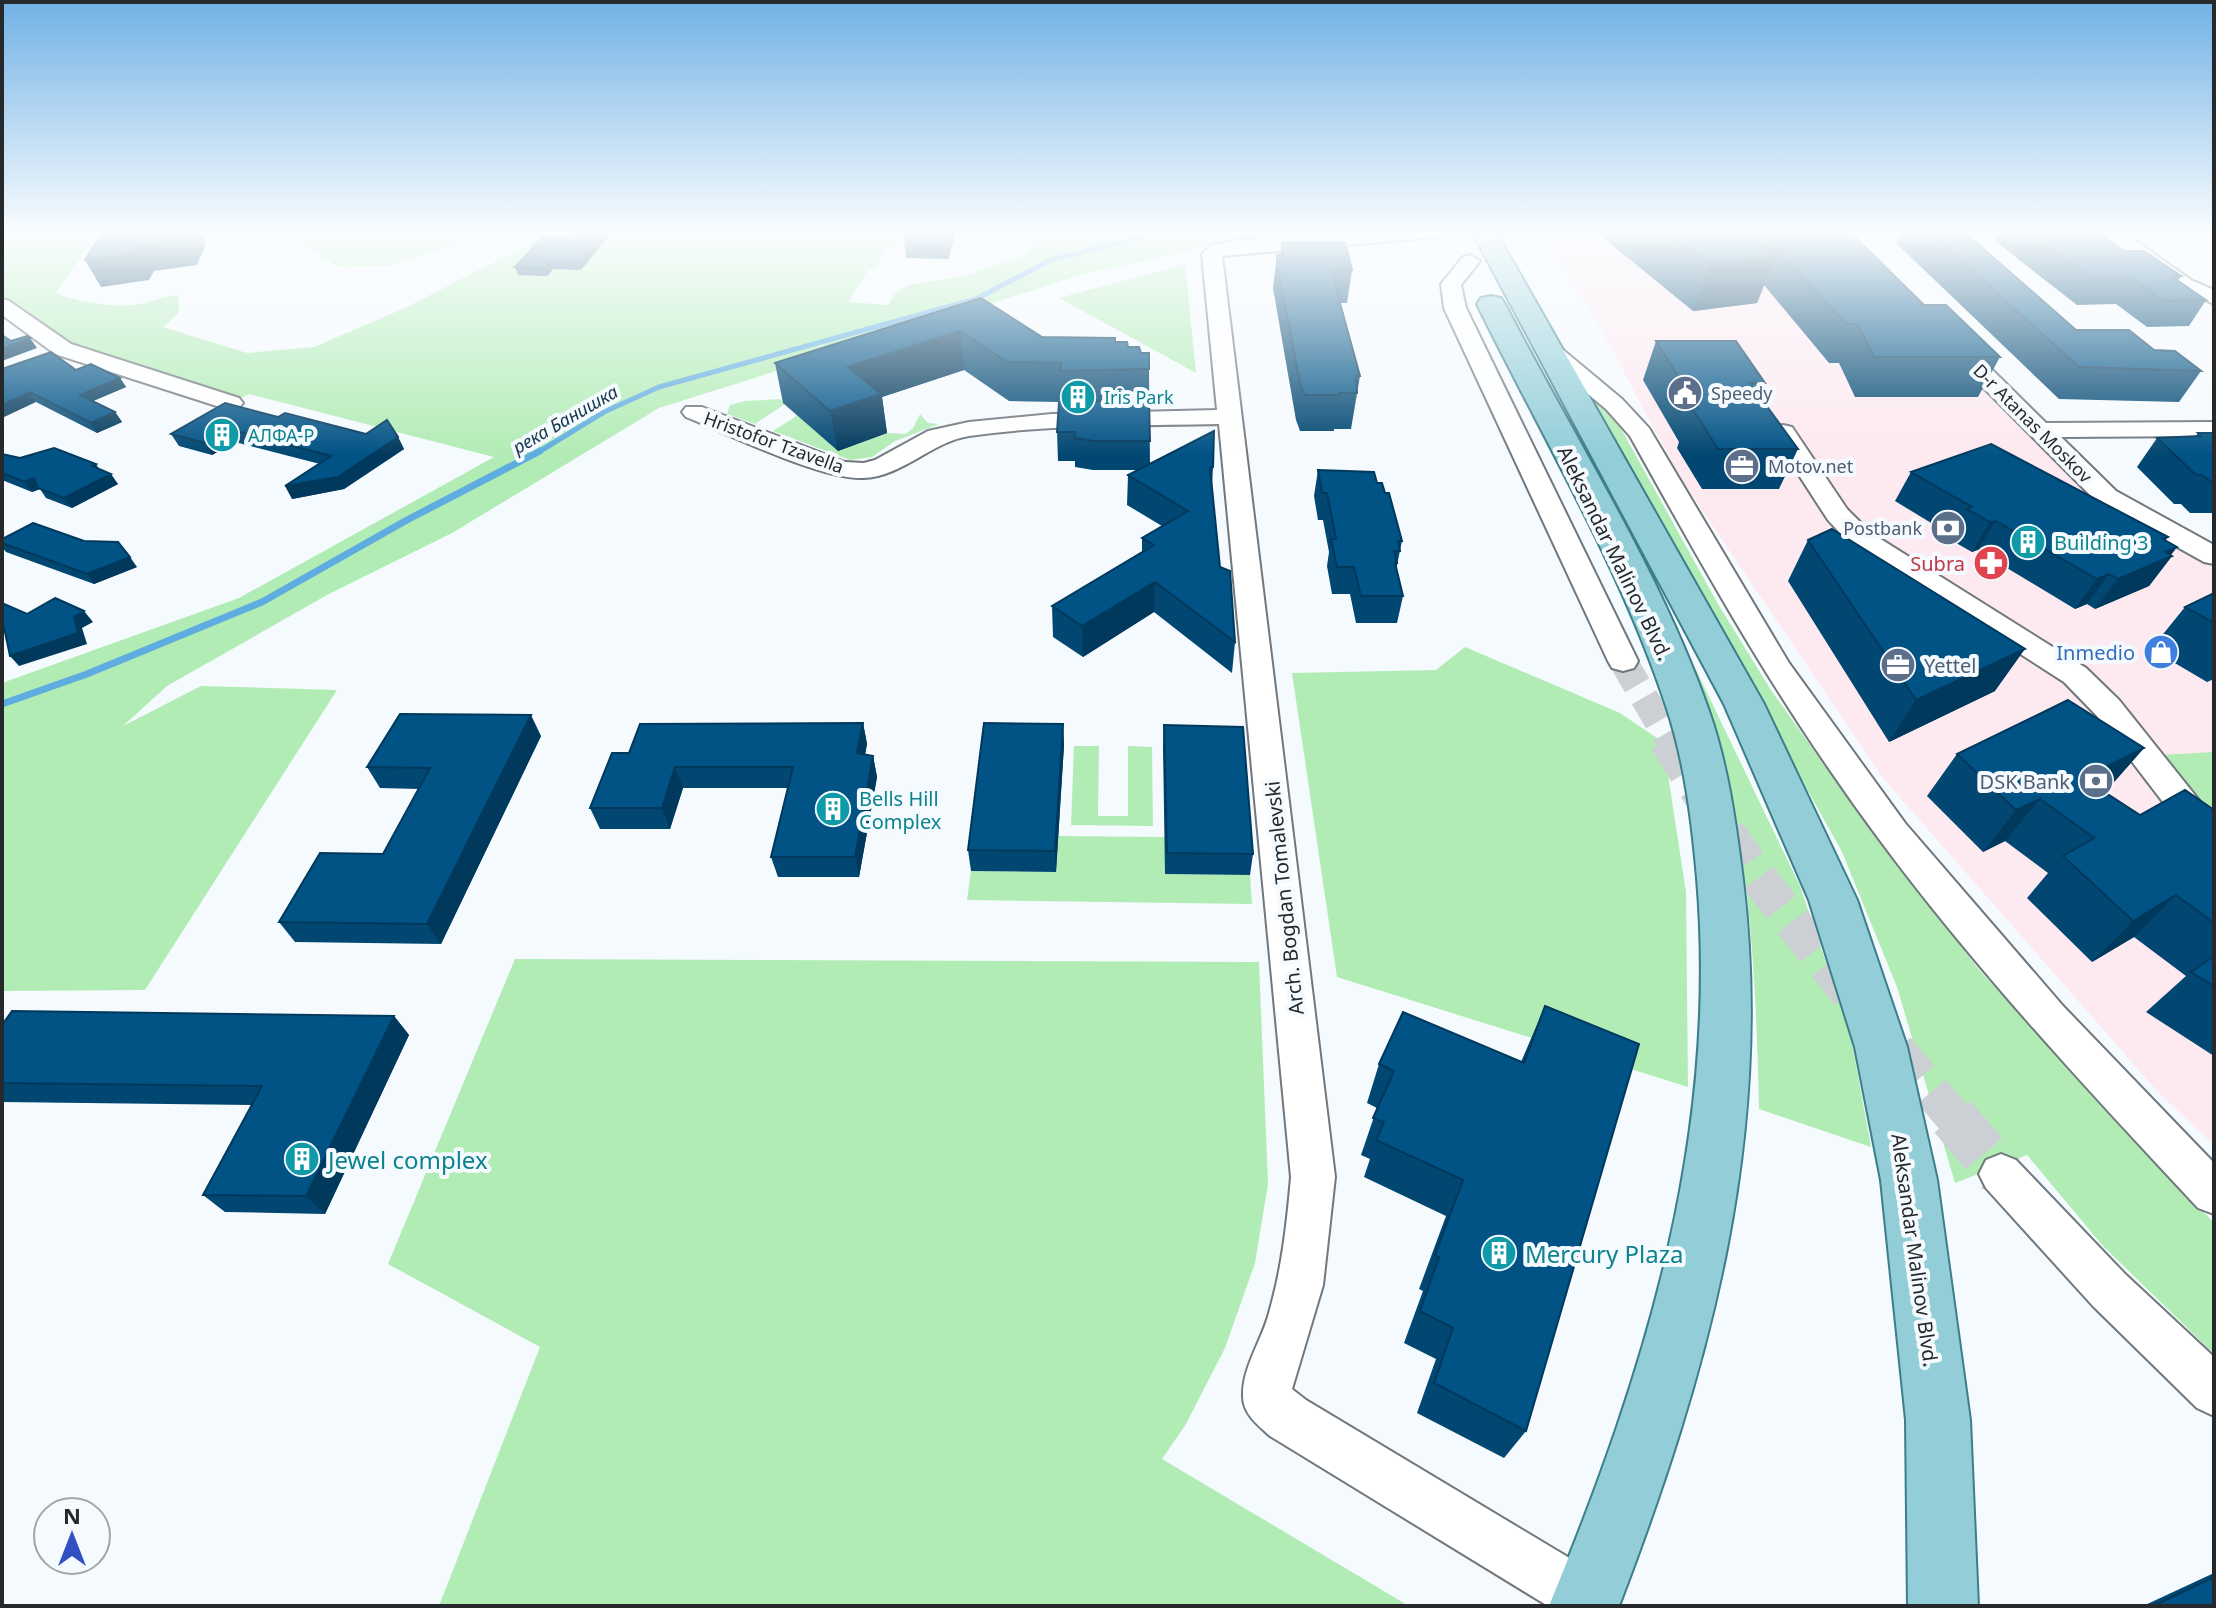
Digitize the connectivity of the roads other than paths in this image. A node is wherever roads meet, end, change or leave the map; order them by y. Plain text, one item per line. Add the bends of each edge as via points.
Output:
1 (2, 305) edge
2 (1217, 305) edge
3 (1455, 305) edge
4 (1497, 305) edge
5 (1515, 305) edge
6 (1945, 335) edge
7 (63, 349) junction
8 (1548, 349) junction
9 (39, 359) edge
10 (223, 401) edge
11 (694, 412) dead end
12 (1228, 417) junction
13 (2214, 429) edge
14 (2039, 430) junction
15 (1783, 432) edge
16 (2214, 556) edge
17 (1623, 661) tunnel mouth
18 (2214, 844) edge
19 (2001, 1174) tunnel mouth
20 (2214, 1193) edge
21 (2214, 1391) edge
22 (1586, 1602) edge
23 (1943, 1606) edge

1 - 7 street
2 - 12 street, Arch. Bogdan Tomalevski
3 - 17 street, Aleksandar Malinov Blvd.
4 - 22 main road, Aleksandar Malinov Blvd. via 1652,621 1687,709 1705,772 1722,879 1729,989 1724,1099 1702,1250 1640,1469
5 - 8 main road, Aleksandar Malinov Blvd.
6 - 14 street, D-r Atanas Moskov
7 - 9 street
7 - 10 street
8 - 20 street, Aleksandar Malinov Blvd. via 1640,433 1799,702 1877,811 2017,981
8 - 23 main road, Aleksandar Malinov Blvd. via 1744,704 1833,900 1881,1047 1909,1180 1938,1420
11 - 12 street, Hristofor Tzavella via 841,469 865,471 937,436 969,429 1052,421
12 - 22 street, Arch. Bogdan Tomalevski via 1313,1177 1308,1254 1289,1326 1268,1376 1267,1399 1288,1418
13 - 14 street
14 - 16 street, D-r Atanas Moskov via 2107,497
15 - 18 street via 1837,514 1861,539 2094,692
19 - 21 street via 2109,1290

